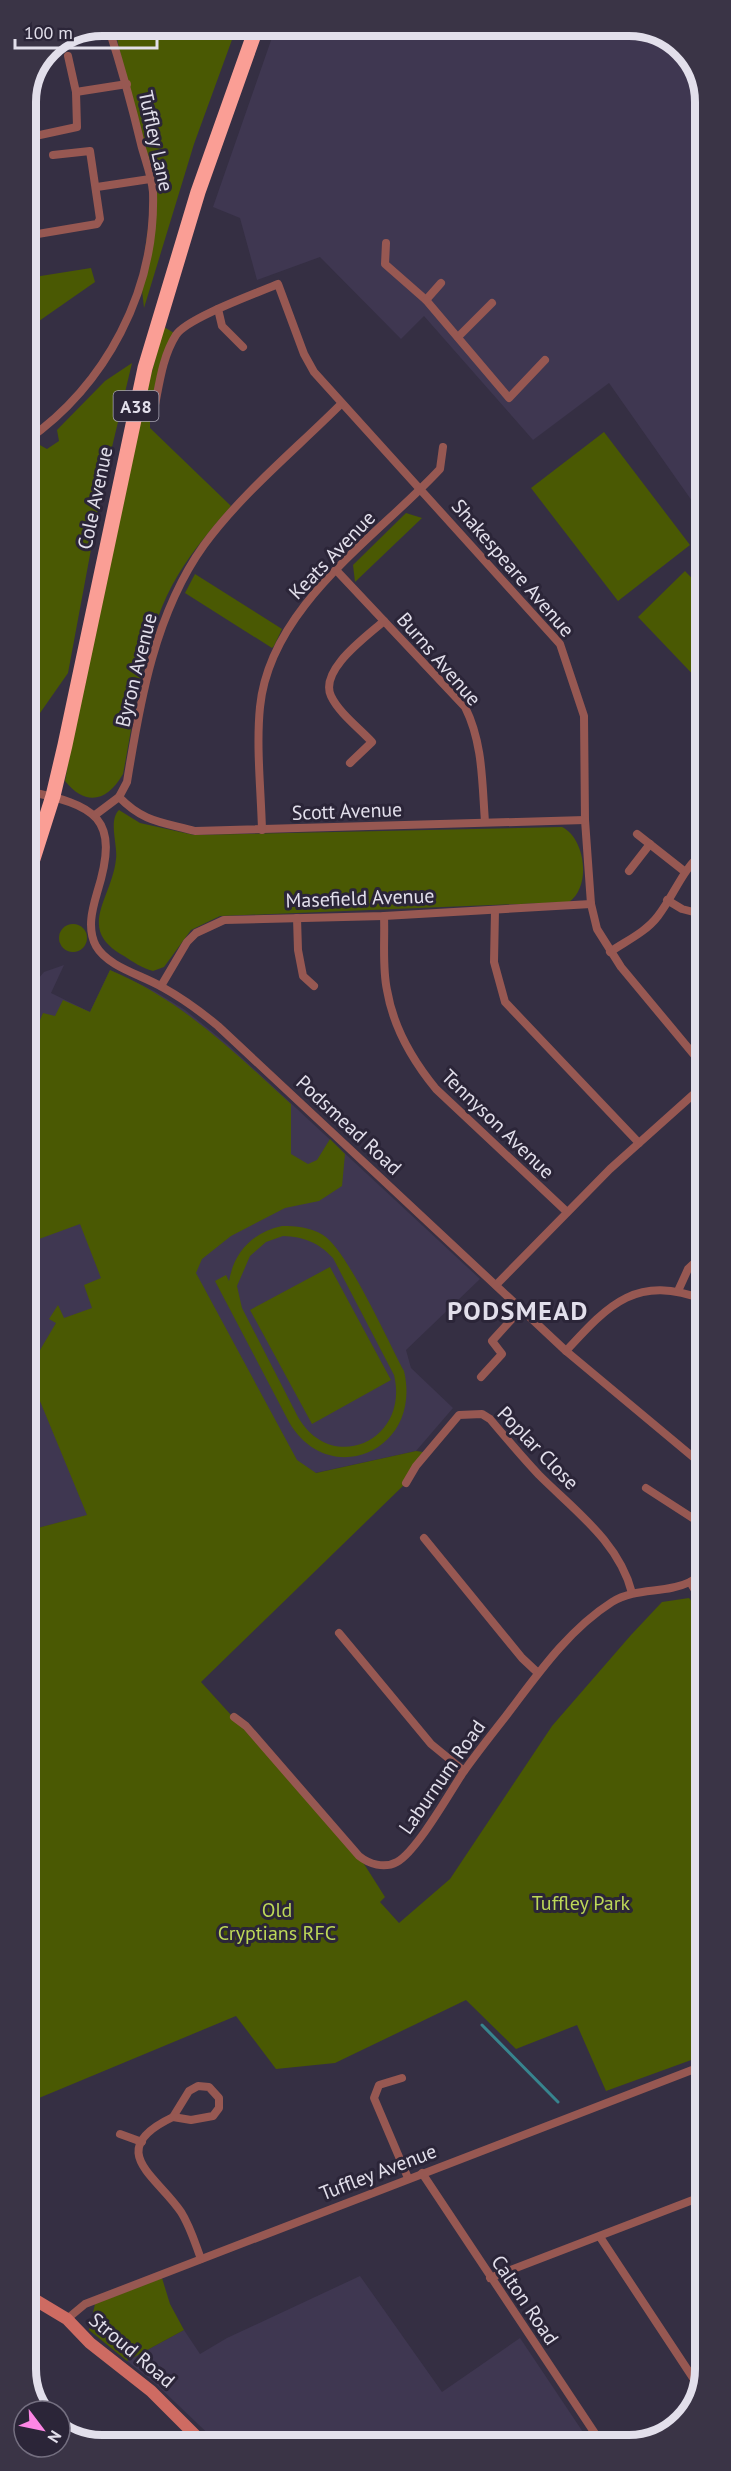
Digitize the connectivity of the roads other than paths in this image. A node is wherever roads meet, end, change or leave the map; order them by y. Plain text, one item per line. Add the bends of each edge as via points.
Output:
1 (111, 36) edge
2 (253, 36) edge
3 (68, 56) dead end
4 (127, 84) junction
5 (76, 93) junction
6 (36, 136) edge
7 (53, 155) dead end
8 (150, 179) junction
9 (97, 188) junction
10 (36, 234) edge
11 (386, 243) dead end
12 (441, 283) dead end
13 (426, 300) junction
14 (492, 303) dead end
15 (218, 309) junction
16 (458, 338) junction
17 (243, 347) dead end
18 (545, 360) dead end
19 (341, 404) junction
20 (154, 410) dead end
21 (36, 434) edge
22 (443, 447) dead end
23 (421, 489) junction
24 (336, 570) junction
25 (384, 621) junction
26 (350, 763) dead end
27 (36, 793) edge
28 (53, 796) junction
29 (119, 797) junction
30 (95, 815) junction
31 (585, 820) junction
32 (485, 822) junction
33 (262, 830) junction
34 (637, 834) dead end
35 (650, 844) junction
36 (36, 850) edge
37 (695, 861) edge
38 (629, 871) dead end
39 (684, 871) junction
40 (667, 900) junction
41 (591, 904) junction
42 (495, 910) junction
43 (695, 912) edge
44 (384, 916) junction
45 (297, 918) junction
46 (610, 952) junction
47 (161, 986) junction
48 (314, 986) dead end
49 (695, 1056) edge
50 (695, 1093) edge
51 (639, 1143) junction
52 (567, 1212) junction
53 (695, 1262) edge
54 (495, 1285) junction
55 (678, 1291) junction
56 (695, 1297) edge
57 (521, 1309) junction
58 (566, 1351) junction
59 (481, 1377) dead end
60 (695, 1459) edge
61 (406, 1483) dead end
62 (646, 1488) dead end
63 (695, 1520) edge
64 (424, 1538) dead end
65 (695, 1579) edge
66 (690, 1582) junction
67 (695, 1590) edge
68 (632, 1593) junction
69 (339, 1633) dead end
70 (538, 1673) junction
71 (234, 1717) dead end
72 (464, 1771) junction
73 (695, 2069) edge
74 (402, 2078) dead end
75 (173, 2117) junction
76 (120, 2134) dead end
77 (142, 2142) junction
78 (422, 2173) junction
79 (408, 2178) junction
80 (695, 2199) edge
81 (600, 2237) junction
82 (201, 2259) junction
83 (490, 2278) junction
84 (36, 2300) edge
85 (67, 2319) junction
86 (694, 2380) edge
87 (195, 2435) edge
88 (596, 2435) edge

1 - 4 street, Tuffley Lane
2 - 28 highway, Cole Avenue / A38 via 198,192 145,368
3 - 5 street
4 - 5 street
4 - 8 street, Tuffley Lane
5 - 6 street via 78,127
7 - 9 street via 90,151
8 - 9 street
8 - 21 street, Tuffley Lane via 153,191 147,254 123,330 78,396
9 - 10 street via 97,224
11 - 13 street via 385,264
12 - 13 street
13 - 16 street
14 - 16 street
15 - 17 street via 222,326
15 - 19 street, Shakespeare Avenue via 278,284 304,354
15 - 20 street via 176,334 161,374
16 - 18 street via 509,398
19 - 23 street, Shakespeare Avenue
19 - 29 street, Byron Avenue via 237,506 189,569 159,631 127,782
22 - 23 street, Keats Avenue via 440,469
23 - 24 street, Keats Avenue
23 - 31 street, Shakespeare Avenue via 560,644 584,716
24 - 25 street, Burns Avenue
24 - 33 street, Keats Avenue via 302,608 267,676 260,706
25 - 26 street via 334,668 328,684 332,698 372,742
25 - 32 street, Burns Avenue via 454,695 472,722 480,750
27 - 28 street
28 - 30 street
28 - 36 highway, Cole Avenue / A38
29 - 30 street
29 - 33 street, Scott Avenue via 134,813 145,818 195,831
30 - 47 street, Podsmead Road via 107,845 91,918 96,947 116,963
31 - 32 street, Scott Avenue
31 - 41 street, Shakespeare Avenue
32 - 33 street, Scott Avenue
34 - 35 street
35 - 38 street
35 - 39 street
37 - 39 street
39 - 40 street
40 - 43 street
40 - 46 street via 645,930
41 - 42 street, Masefield Avenue
41 - 46 street, Shakespeare Avenue via 597,929
42 - 44 street, Masefield Avenue
42 - 51 street via 494,962 505,1002
44 - 45 street, Masefield Avenue
44 - 52 street, Tennyson Avenue via 387,990 398,1025 419,1068 436,1089
45 - 47 street, Masefield Avenue via 224,920 196,933
45 - 48 street via 303,976
46 - 49 street, Shakespeare Avenue
47 - 54 street, Podsmead Road via 234,1040
50 - 51 street
51 - 52 street
52 - 54 street
53 - 55 street
54 - 57 street, Podsmead Road
55 - 56 street
55 - 58 street via 639,1292 618,1302 590,1324
57 - 58 street, Podsmead Road
57 - 59 street via 492,1341 502,1354
58 - 60 street, Podsmead Road
61 - 68 street, Poplar Close via 459,1415 482,1414 602,1535
62 - 63 street
64 - 70 street
65 - 66 street, Laburnum Road
66 - 67 street
66 - 68 street, Laburnum Road via 675,1589
68 - 70 street, Laburnum Road via 612,1602 586,1623
69 - 72 street via 431,1744
70 - 72 street, Laburnum Road
71 - 72 street, Laburnum Road via 359,1856 376,1865 396,1863 405,1856
73 - 78 street, Tuffley Avenue
74 - 79 street via 379,2085 374,2098
75 - 75 street via 189,2091 198,2086 209,2087 219,2098 219,2108 213,2116 190,2120
75 - 77 street via 159,2124
76 - 77 street
77 - 82 street via 139,2153 146,2174 181,2211
78 - 79 street, Tuffley Avenue
78 - 83 street, Calton Road
79 - 82 street, Tuffley Avenue
80 - 81 street
81 - 83 street
81 - 86 street
82 - 85 street, Tuffley Avenue via 85,2304
83 - 88 street, Calton Road
84 - 85 main road, Stroud Road
85 - 87 main road, Stroud Road via 90,2343 152,2391

